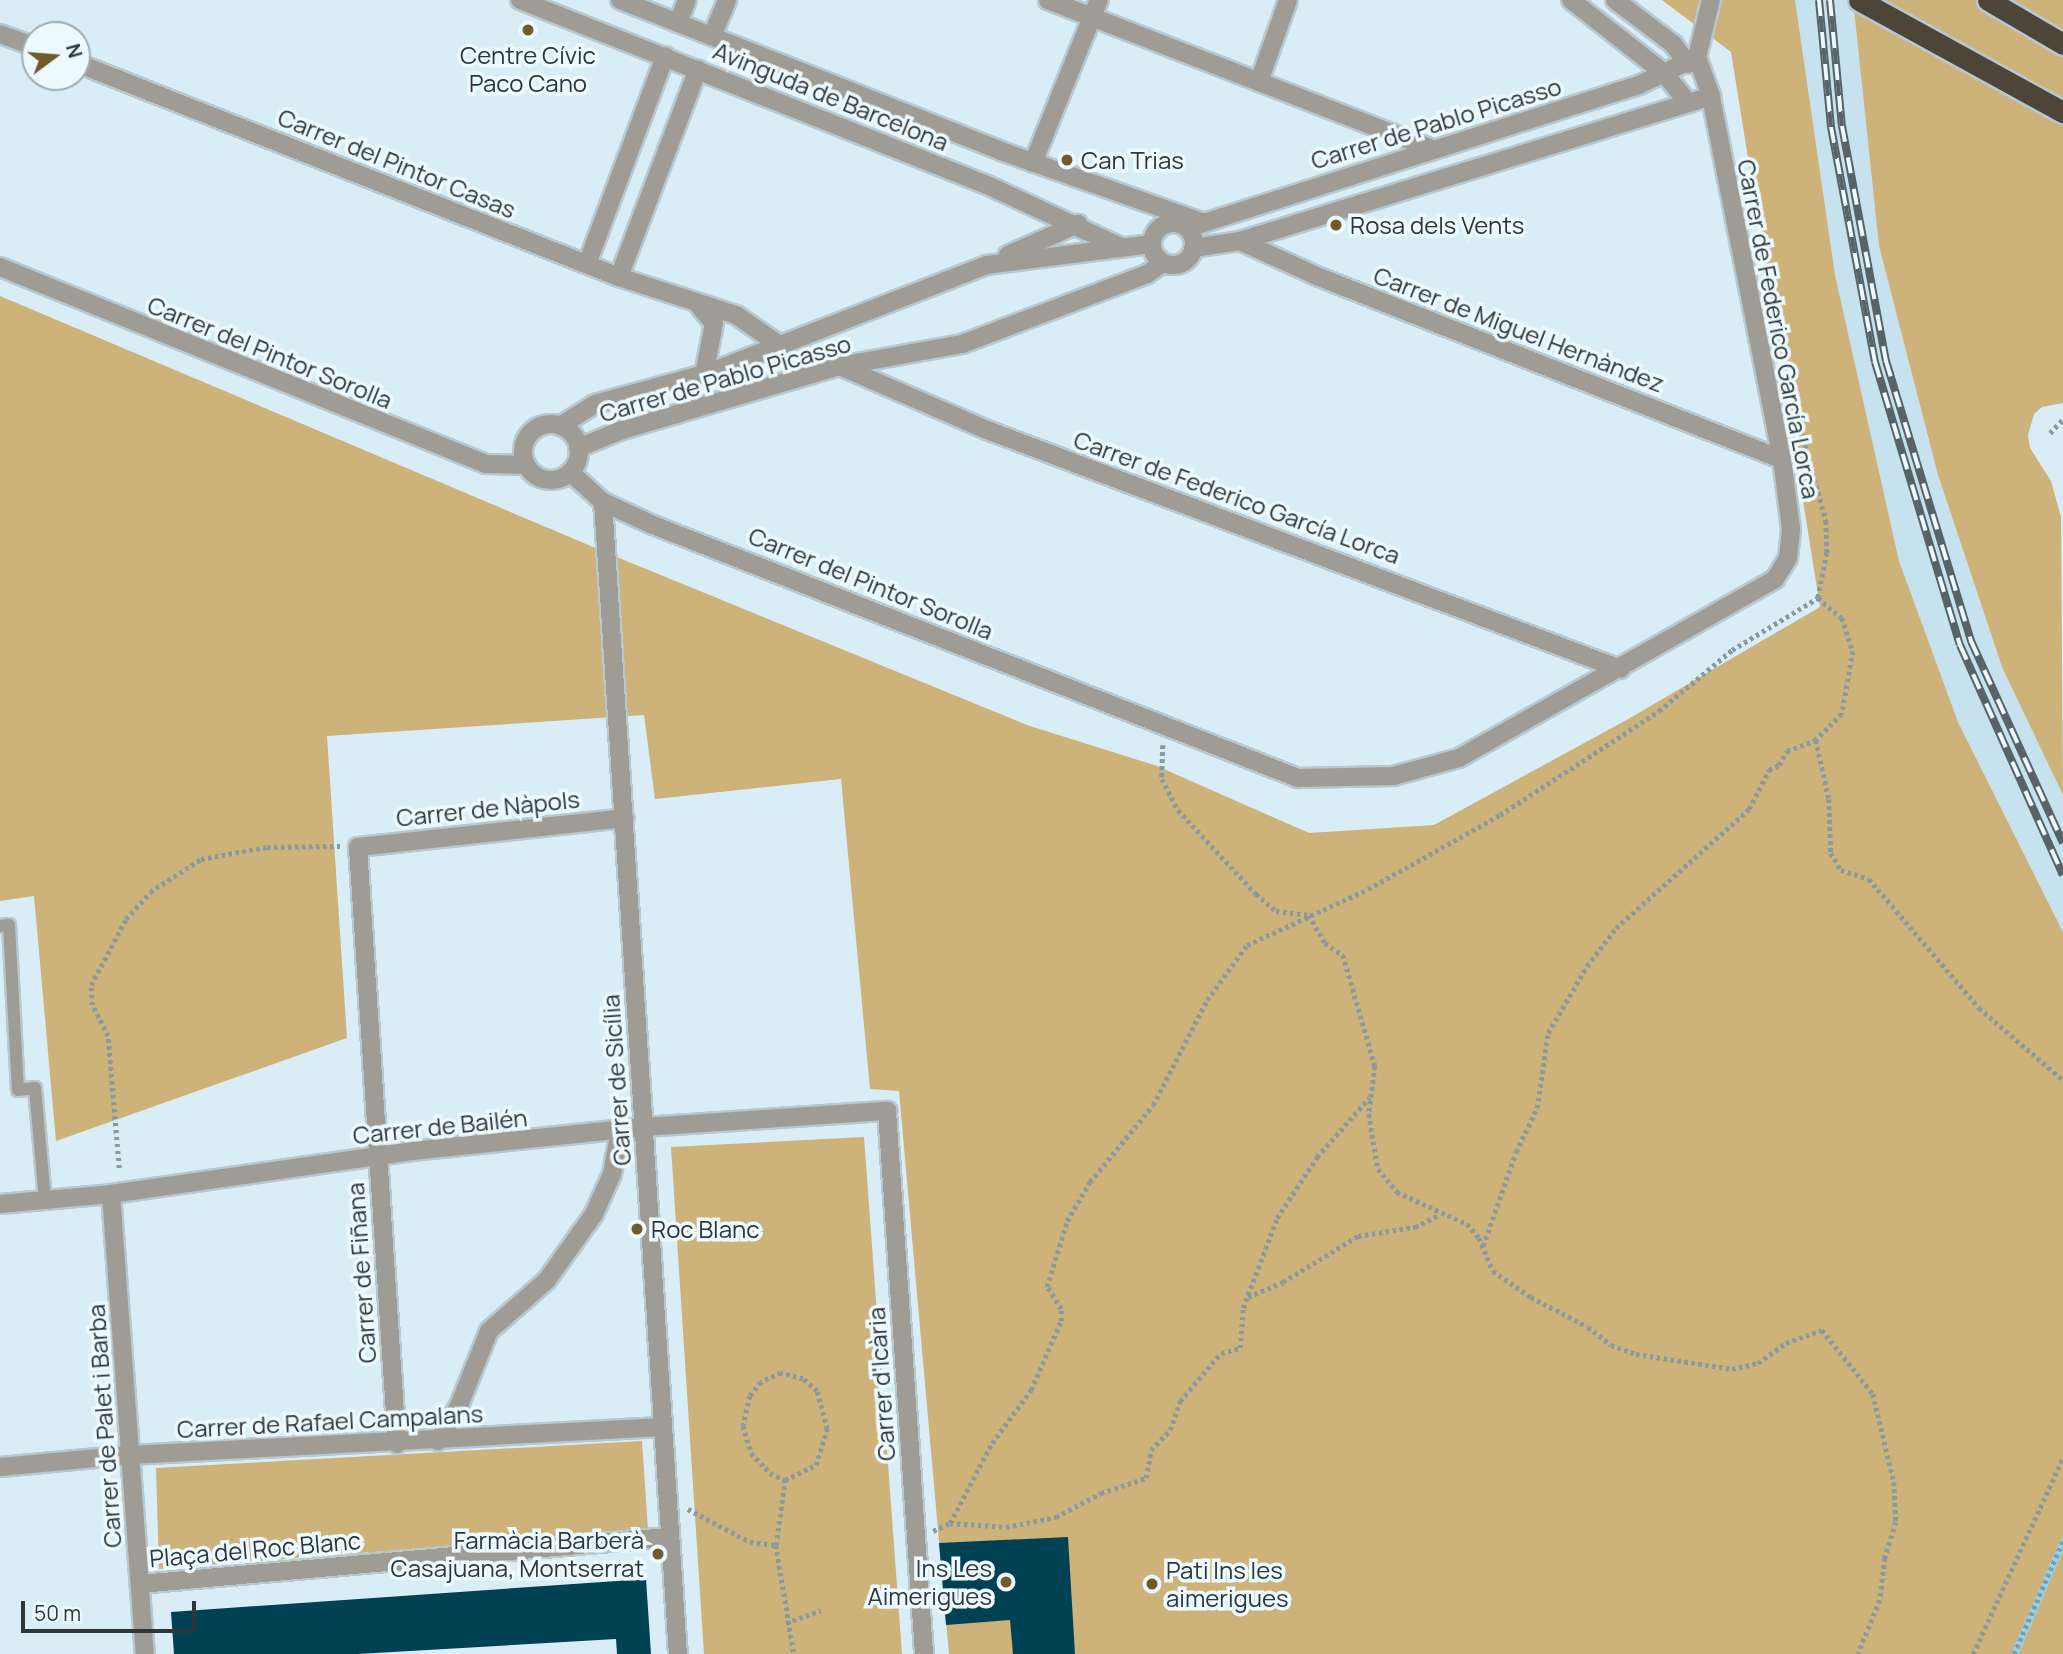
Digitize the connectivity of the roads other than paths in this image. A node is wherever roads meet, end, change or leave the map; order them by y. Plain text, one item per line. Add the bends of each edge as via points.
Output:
1 (520, 0) edge
2 (620, 0) edge
3 (687, 0) edge
4 (727, 0) edge
5 (1048, 0) edge
6 (1099, 0) edge
7 (1288, 0) edge
8 (1571, 0) edge
9 (1615, 0) edge
10 (1711, 0) edge
11 (1859, 0) edge
12 (1988, 0) edge
13 (1092, 17) junction
14 (678, 23) junction
15 (0, 34) edge
16 (712, 36) junction
17 (21, 42) edge
18 (2063, 44) edge
19 (665, 56) junction
20 (1693, 60) junction
21 (91, 69) edge
22 (698, 69) junction
23 (1664, 74) junction
24 (1259, 82) junction
25 (1711, 96) junction
26 (1688, 103) junction
27 (2063, 113) edge
28 (1429, 148) junction
29 (1033, 163) junction
30 (1172, 220) junction
31 (1205, 223) junction
32 (1078, 224) junction
33 (1240, 241) junction
34 (1152, 244) junction
35 (1119, 246) junction
36 (1193, 248) junction
37 (1163, 263) junction
38 (587, 264) junction
39 (987, 265) junction
40 (0, 267) edge
41 (619, 277) junction
42 (700, 307) junction
43 (781, 346) junction
44 (840, 366) junction
45 (704, 375) junction
46 (560, 426) junction
47 (578, 448) junction
48 (1782, 459) junction
49 (526, 465) junction
50 (570, 472) junction
51 (603, 502) junction
52 (1620, 669) junction
53 (1164, 726) joint
54 (624, 818) junction
55 (358, 847) joint
56 (0, 926) edge
57 (887, 1111) joint
58 (644, 1127) junction
59 (620, 1131) junction
60 (378, 1156) junction
61 (111, 1194) junction
62 (45, 1200) junction
63 (0, 1204) edge
64 (662, 1427) junction
65 (438, 1441) junction
66 (397, 1444) junction
67 (130, 1455) junction
68 (0, 1467) edge
69 (668, 1537) junction
70 (140, 1584) junction
71 (145, 1654) edge
72 (678, 1654) edge
73 (924, 1654) edge

1 - 19 street, Avinguda de Barcelona
2 - 14 street, Avinguda de Barcelona
3 - 14 street
4 - 16 street
5 - 13 street
6 - 13 street
7 - 24 street
8 - 23 street
9 - 20 street
10 - 20 street via 1709,21
11 - 27 highway
12 - 18 highway
13 - 24 street
13 - 29 street
14 - 16 street, Avinguda de Barcelona
15 - 17 street
16 - 29 street, Avinguda de Barcelona
19 - 22 street, Avinguda de Barcelona
19 - 38 street
20 - 23 street, Carrer de Pablo Picasso
20 - 25 street, Carrer de Federico García Lorca
21 - 38 street, Carrer del Pintor Casas
22 - 32 street, Avinguda de Barcelona
22 - 41 street
23 - 26 street
23 - 28 street, Carrer de Pablo Picasso
24 - 28 street
25 - 26 street
25 - 48 street, Carrer de Federico García Lorca
26 - 33 street
28 - 31 street, Carrer de Pablo Picasso
29 - 30 street, Avinguda de Barcelona
30 - 31 street, Avinguda de Barcelona
30 - 31 street, Carrer de Pablo Picasso
30 - 34 street via 1156,231
30 - 36 street
32 - 35 street, Avinguda de Barcelona
32 - 39 street, Carrer de Pablo Picasso
33 - 36 street
33 - 48 street, Carrer de Miguel Hernàndez via 1319,277
34 - 35 street, Carrer de Pablo Picasso
34 - 37 street
35 - 39 street, Carrer de Pablo Picasso
36 - 37 street via 1181,264
37 - 44 street, Carrer de Pablo Picasso via 1147,274 962,344
38 - 41 street, Carrer del Pintor Casas
39 - 43 street, Carrer de Pablo Picasso
40 - 49 street, Carrer del Pintor Sorolla via 450,451 502,468
41 - 42 street, Carrer del Pintor Casas
42 - 43 street, Carrer del Pintor Casas via 736,315
42 - 45 street via 714,323
43 - 45 street, Carrer de Pablo Picasso
44 - 47 street, Carrer de Pablo Picasso via 622,430
44 - 52 street, Carrer de Federico García Lorca via 987,430
45 - 46 street, Carrer de Pablo Picasso via 594,404
46 - 47 street via 572,435
46 - 49 street via 544,425 532,432 523,446
47 - 50 street
48 - 52 street, Carrer de Federico García Lorca via 1791,529 1783,570 1775,579
49 - 50 street via 545,479
50 - 51 street, Carrer del Pintor Sorolla
51 - 53 street, Carrer del Pintor Sorolla
51 - 54 street, Carrer de Sicília
52 - 53 street, Carrer de Federico García Lorca via 1459,758 1393,776 1298,778
54 - 55 street, Carrer de Nàpols
54 - 58 street, Carrer de Sicília
55 - 60 street, Carrer de Fiñana
56 - 62 lane via 9,925 18,1090 35,1088
57 - 58 street, Carrer de Bailén
57 - 73 street, Carrer d'Icària
58 - 59 street, Carrer de Bailén
58 - 64 street, Carrer de Sicília
59 - 60 street, Carrer de Bailén
59 - 65 street via 612,1174 594,1214 547,1280 489,1331 458,1408
60 - 61 street, Carrer de Bailén
60 - 66 street, Carrer de Fiñana
61 - 62 street, Carrer de Bailén
61 - 67 street, Carrer de Palet i Barba
62 - 63 street, Carrer de Bailén
64 - 65 street, Carrer de Rafael Campalans
64 - 69 street, Carrer de Sicília
65 - 66 street, Carrer de Rafael Campalans
66 - 67 street, Carrer de Rafael Campalans
67 - 68 street, Carrer de Rafael Campalans
67 - 70 street, Carrer de Palet i Barba
69 - 70 street, Plaça del Roc Blanc
69 - 72 street, Carrer de Sicília
70 - 71 street, Carrer de Palet i Barba

